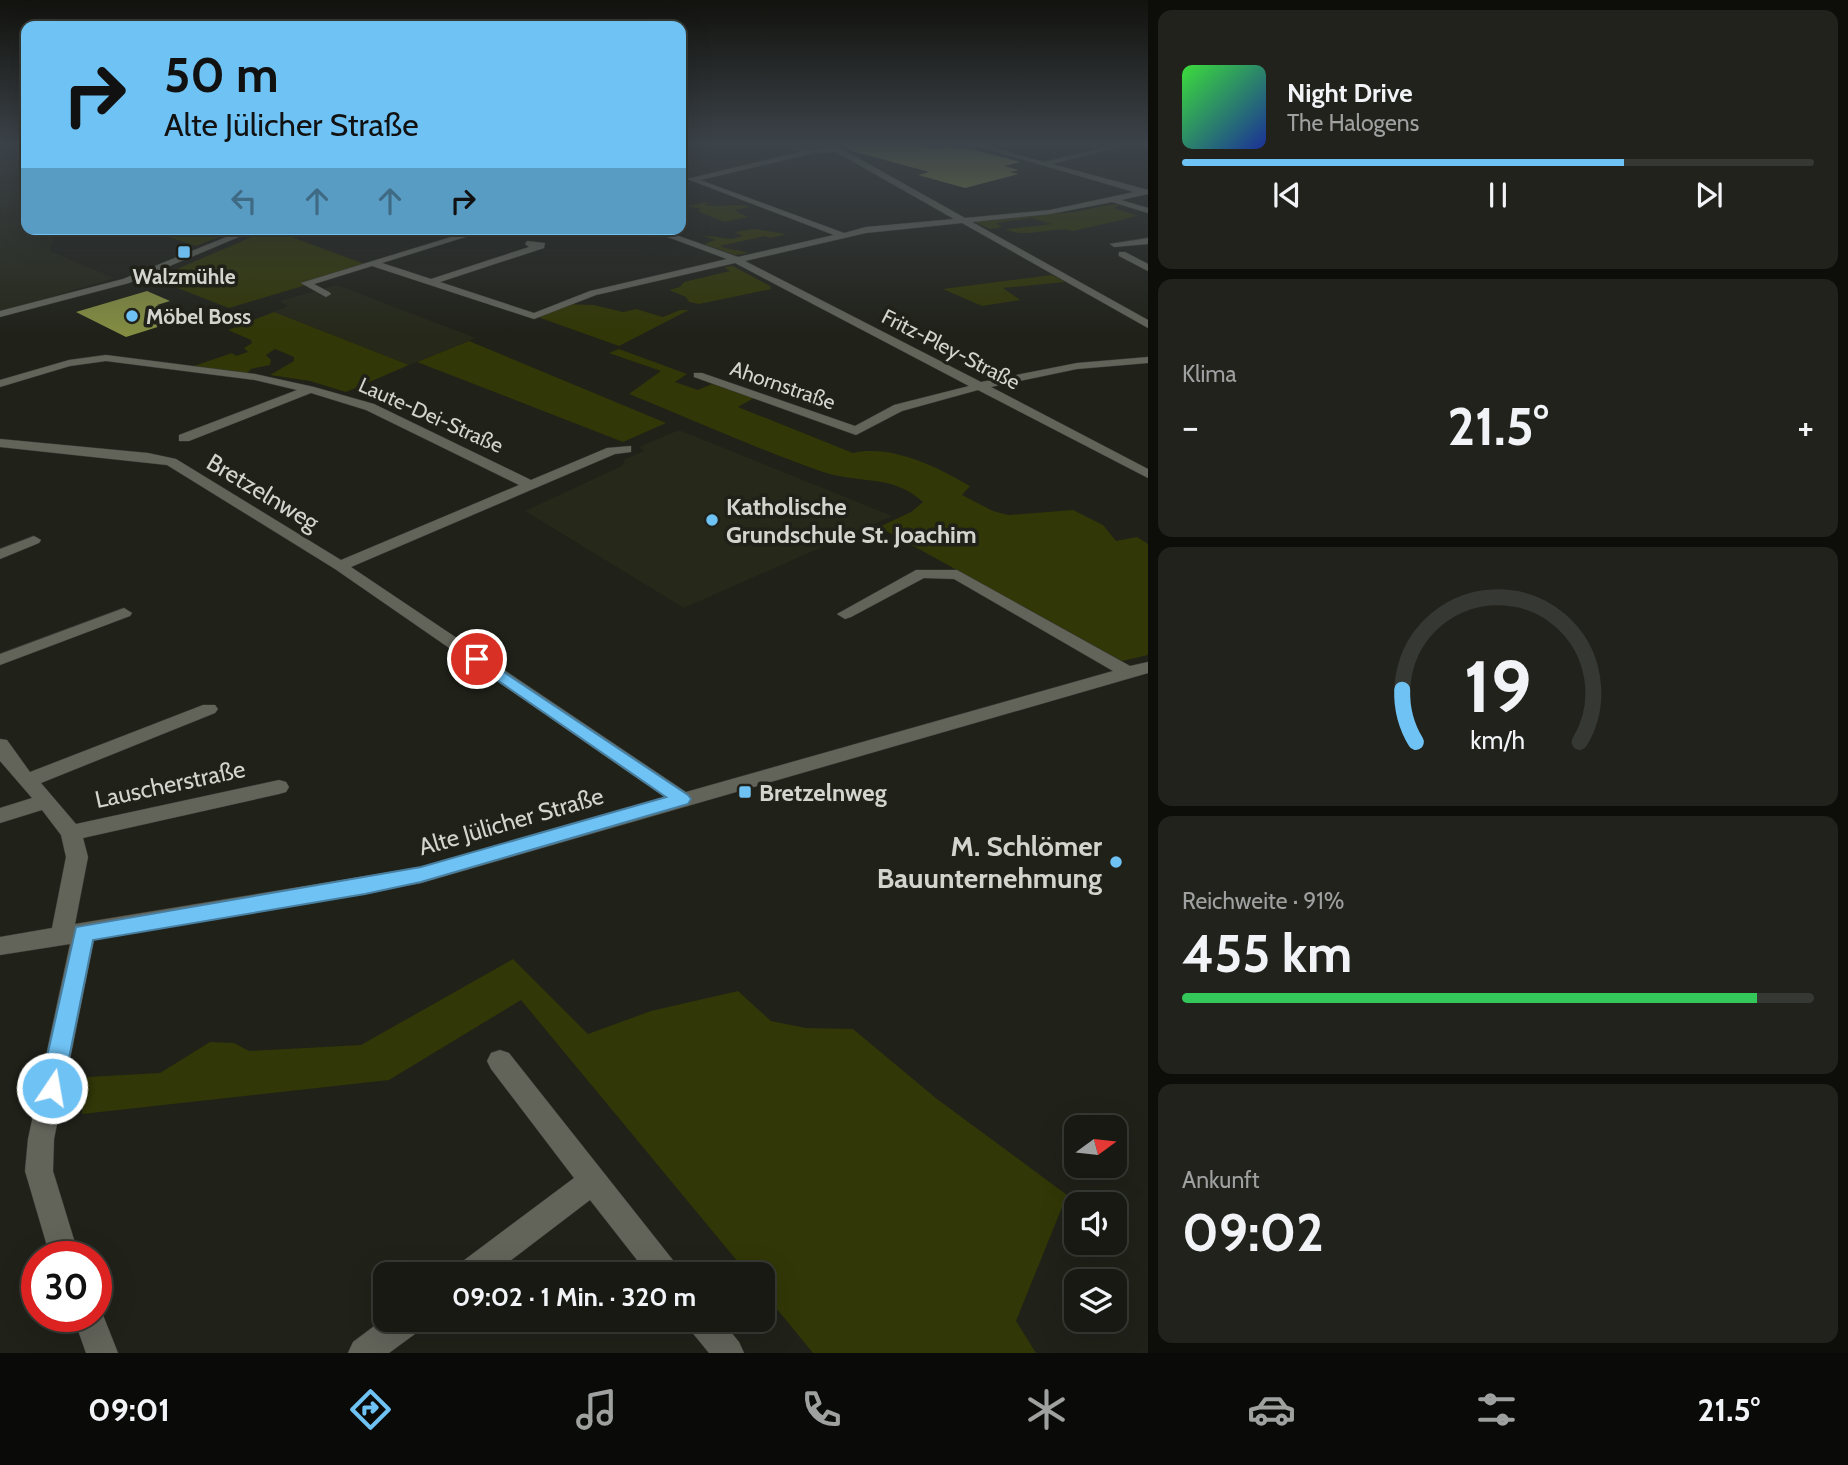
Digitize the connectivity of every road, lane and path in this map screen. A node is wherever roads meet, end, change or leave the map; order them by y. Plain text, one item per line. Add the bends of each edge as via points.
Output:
1 (770, 208) edge
2 (942, 208) edge
3 (1075, 208) edge
4 (963, 220) junction
5 (240, 235) edge
6 (468, 235) edge
7 (667, 235) edge
8 (843, 235) junction
9 (1148, 240) edge
10 (1114, 244) dead end
11 (538, 247) dead end
12 (1122, 254) dead end
13 (1148, 258) edge
14 (736, 259) junction
15 (1133, 260) junction
16 (375, 264) junction
17 (1148, 268) edge
18 (431, 282) junction
19 (88, 292) junction
20 (326, 294) dead end
21 (0, 314) edge
22 (0, 320) edge
23 (1146, 321) edge
24 (1148, 360) edge
25 (698, 375) dead end
26 (0, 384) edge
27 (981, 386) junction
28 (310, 389) junction
29 (184, 438) dead end
30 (0, 443) edge
31 (626, 449) dead end
32 (1148, 474) edge
33 (532, 486) junction
34 (33, 540) dead end
35 (0, 554) edge
36 (340, 566) junction
37 (124, 613) dead end
38 (845, 614) dead end
39 (0, 660) edge
40 (1148, 667) edge
41 (1127, 672) junction
42 (209, 709) dead end
43 (0, 745) edge
44 (26, 781) junction
45 (279, 787) dead end
46 (682, 799) junction
47 (46, 801) junction
48 (0, 816) edge
49 (71, 833) junction
50 (73, 935) junction
51 (0, 946) edge
52 (500, 1061) dead end
53 (593, 1181) junction
54 (60, 1241) edge
55 (485, 1262) edge
56 (657, 1262) edge
57 (94, 1332) edge
58 (392, 1332) edge
59 (712, 1332) edge
60 (102, 1353) edge
61 (364, 1353) edge
62 (729, 1353) edge

1 - 8 street
2 - 4 street
3 - 4 street
4 - 8 street
4 - 23 street
5 - 19 street via 173,264
6 - 16 street
7 - 14 street, Fritz-Pley-Straße
8 - 14 street
9 - 10 street
11 - 18 street
12 - 15 street
13 - 15 street
14 - 18 street via 593,293 534,316
14 - 27 street, Fritz-Pley-Straße
15 - 17 street
16 - 18 street
16 - 20 street via 306,283
19 - 21 street
19 - 22 street
24 - 27 street, Ahornstraße via 1077,366
25 - 27 street, Ahornstraße via 852,433 898,408
26 - 28 street, Laute-Dei-Straße via 69,363 106,358 255,377
27 - 32 street, Fritz-Pley-Straße
28 - 29 street
28 - 33 street, Laute-Dei-Straße via 412,425
30 - 36 street, Bretzelnweg via 171,462
31 - 33 street
33 - 36 street
34 - 35 street
36 - 46 street, Bretzelnweg
37 - 39 street
38 - 41 street via 921,573 957,575
40 - 41 street, Alte Jülicher Straße
41 - 46 street, Alte Jülicher Straße
42 - 44 street, Lauscherstraße
43 - 44 street, Lauscherstraße
44 - 47 street, Lauscherstraße
45 - 49 street, Lauscherstraße
46 - 50 street, Alte Jülicher Straße via 421,875
47 - 48 street
47 - 49 street, Lauscherstraße
49 - 50 street, Lauscherstraße via 77,857
50 - 51 street, Alte Jülicher Straße
50 - 54 street, Lauscherstraße via 40,1171
52 - 53 street
53 - 55 street
53 - 56 street
57 - 60 street
58 - 61 street
59 - 62 street

